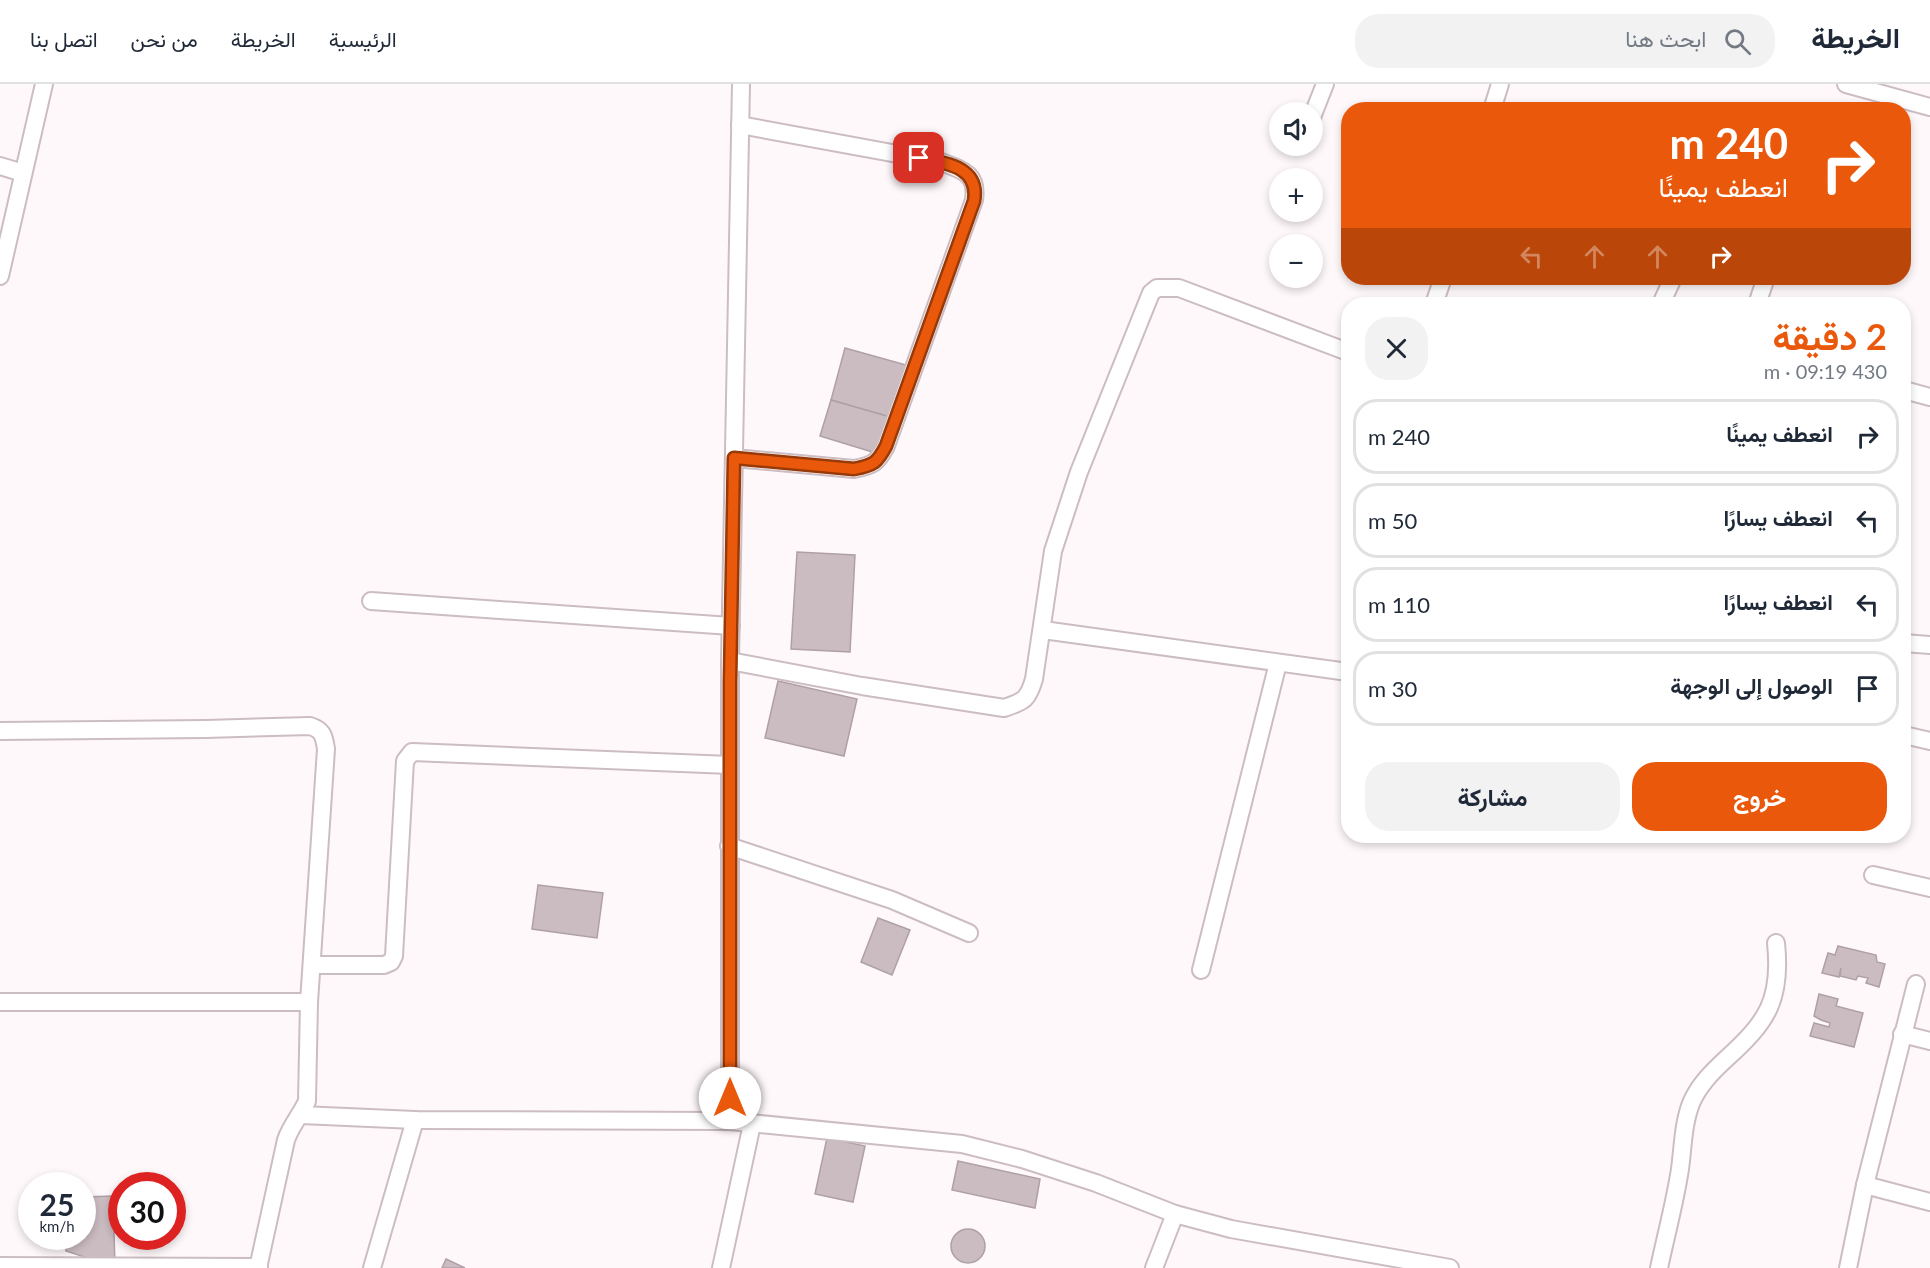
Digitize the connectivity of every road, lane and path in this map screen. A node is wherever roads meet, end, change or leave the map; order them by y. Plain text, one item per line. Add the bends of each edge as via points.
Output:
1 (44, 84) edge
2 (741, 84) edge
3 (1326, 84) edge
4 (1500, 84) edge
5 (1846, 84) edge
6 (1318, 102) edge
7 (1494, 102) edge
8 (1930, 107) edge
9 (740, 125) junction
10 (0, 166) edge
11 (23, 173) junction
12 (0, 276) edge
13 (1341, 349) edge
14 (1911, 392) edge
15 (1930, 397) edge
16 (734, 458) junction
17 (371, 601) dead end
18 (731, 626) junction
19 (1042, 630) junction
20 (1911, 644) edge
21 (1930, 645) edge
22 (730, 661) junction
23 (1278, 663) junction
24 (1341, 671) edge
25 (0, 731) edge
26 (1911, 737) edge
27 (1930, 741) edge
28 (730, 765) junction
29 (729, 846) junction
30 (1873, 875) dead end
31 (1930, 888) edge
32 (969, 933) dead end
33 (1776, 943) dead end
34 (312, 965) junction
35 (1201, 970) dead end
36 (1916, 984) dead end
37 (0, 1002) edge
38 (309, 1002) junction
39 (1902, 1034) junction
40 (1930, 1041) edge
41 (302, 1115) junction
42 (415, 1120) junction
43 (730, 1121) junction
44 (752, 1124) junction
45 (1865, 1185) junction
46 (1930, 1202) edge
47 (1175, 1214) junction
48 (1390, 1263) edge
49 (0, 1266) edge
50 (258, 1268) edge
51 (372, 1268) edge
52 (721, 1268) edge
53 (1154, 1268) edge
54 (1450, 1268) edge
55 (1659, 1268) edge
56 (1848, 1268) edge

1 - 11 street
2 - 9 street
3 - 6 street
4 - 7 street
5 - 8 street
9 - 16 street
9 - 16 street via 941,162 962,170 976,189 878,462 854,469
10 - 11 street
11 - 12 street
13 - 19 street via 1179,288 1157,288 1151,293 1079,472 1053,551
14 - 15 street
16 - 18 street
17 - 18 street
18 - 22 street
19 - 22 street via 1030,693 1023,701 1004,708
19 - 23 street
20 - 21 street
22 - 28 street
23 - 24 street
23 - 35 street
25 - 34 street via 310,726 319,729 326,749
26 - 27 street
28 - 29 street
28 - 34 street via 412,752 405,761 394,956 384,965
29 - 32 street via 892,900
29 - 43 street
30 - 31 street
33 - 55 street via 1778,967 1768,1011 1754,1032 1698,1088 1690,1104
34 - 38 street
36 - 39 street
37 - 38 street
38 - 41 street via 307,1101
39 - 40 street
39 - 45 street
41 - 42 street
41 - 50 street via 290,1127 286,1140
42 - 43 street
42 - 51 street
43 - 44 street
44 - 47 street via 973,1146 1085,1180
44 - 52 street
45 - 46 street
45 - 56 street
47 - 48 street
47 - 53 street
48 - 54 street
49 - 50 street

